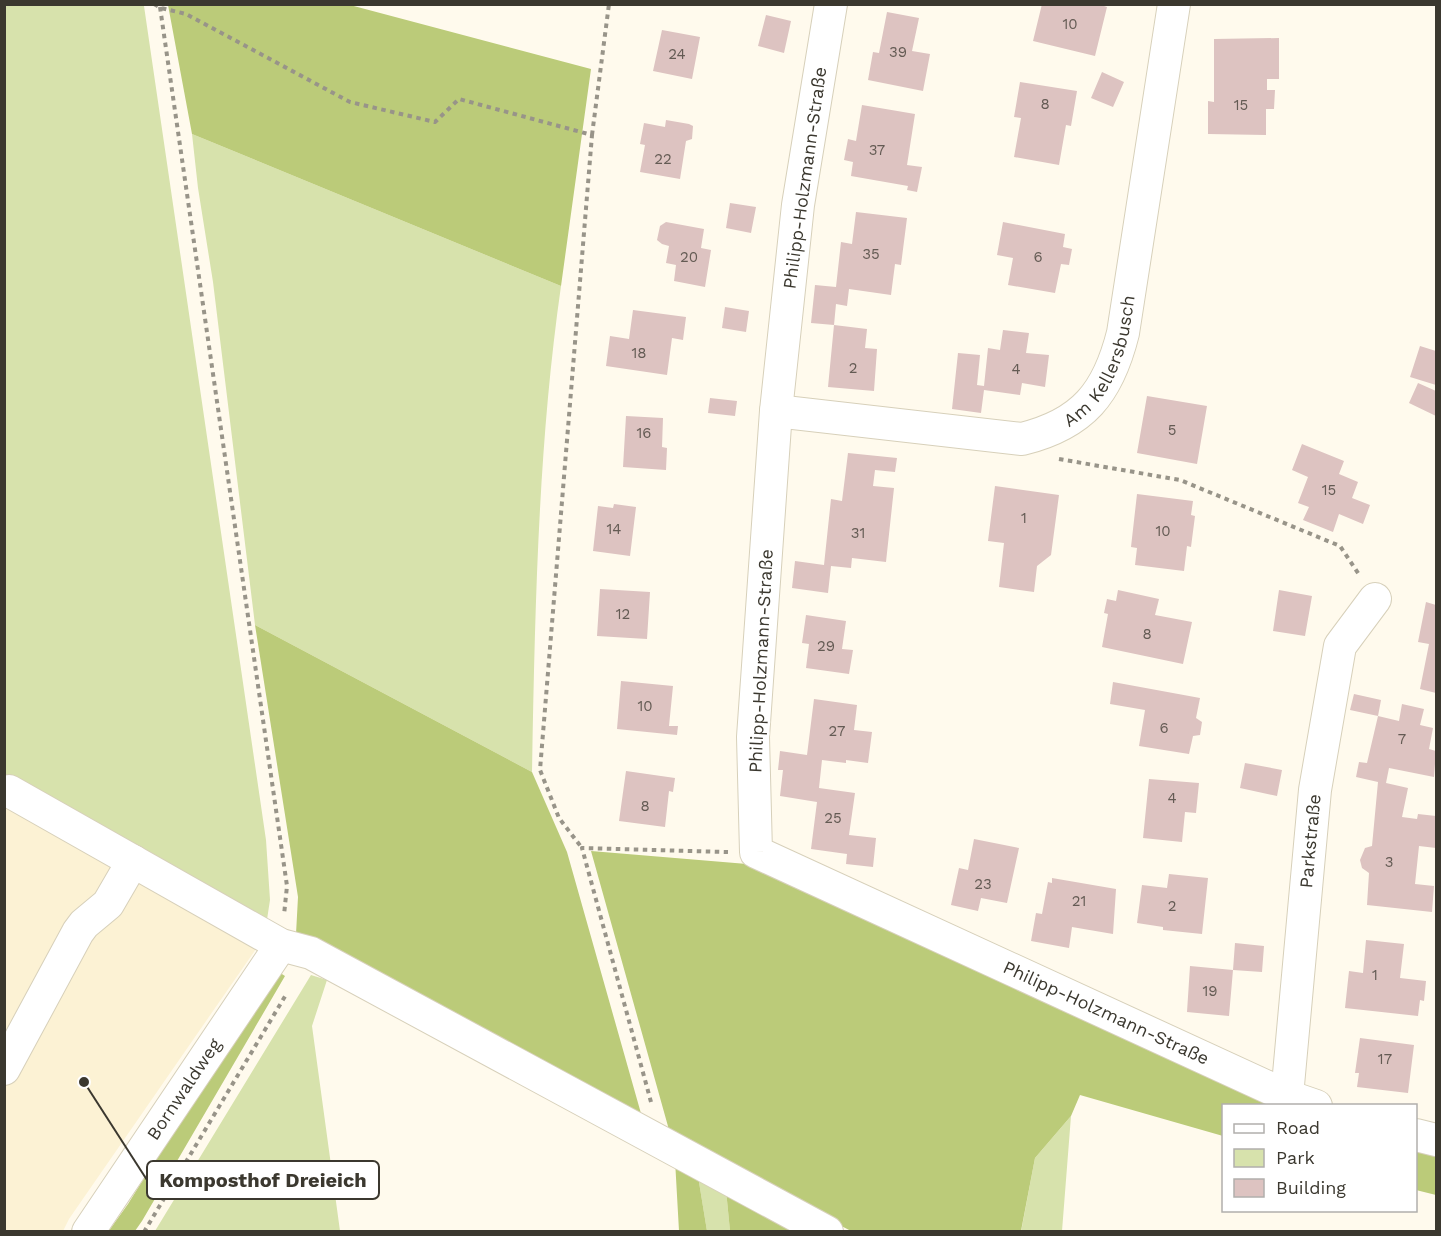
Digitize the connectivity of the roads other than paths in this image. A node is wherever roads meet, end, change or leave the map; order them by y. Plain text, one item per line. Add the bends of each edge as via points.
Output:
1 (831, 4) edge
2 (1174, 4) edge
3 (776, 411) junction
4 (1375, 598) road end
5 (9, 791) dead end
6 (133, 861) junction
7 (281, 945) junction
8 (4, 1069) edge
9 (1301, 1101) edge
10 (1417, 1135) edge
11 (1437, 1140) edge
12 (88, 1232) edge
13 (827, 1232) edge

1 - 3 street, Philipp-Holzmann-Straße via 798,205
2 - 3 street, Am Kellersbusch via 1123,333 1109,377 1082,411 1060,427 1022,439
3 - 9 street, Philipp-Holzmann-Straße via 753,737 756,852
4 - 9 street, Parkstraße via 1340,646 1315,790
5 - 6 street
6 - 7 street
6 - 8 street via 108,904 78,932
7 - 12 street, Bornwaldweg
7 - 13 street via 311,953
10 - 11 street

